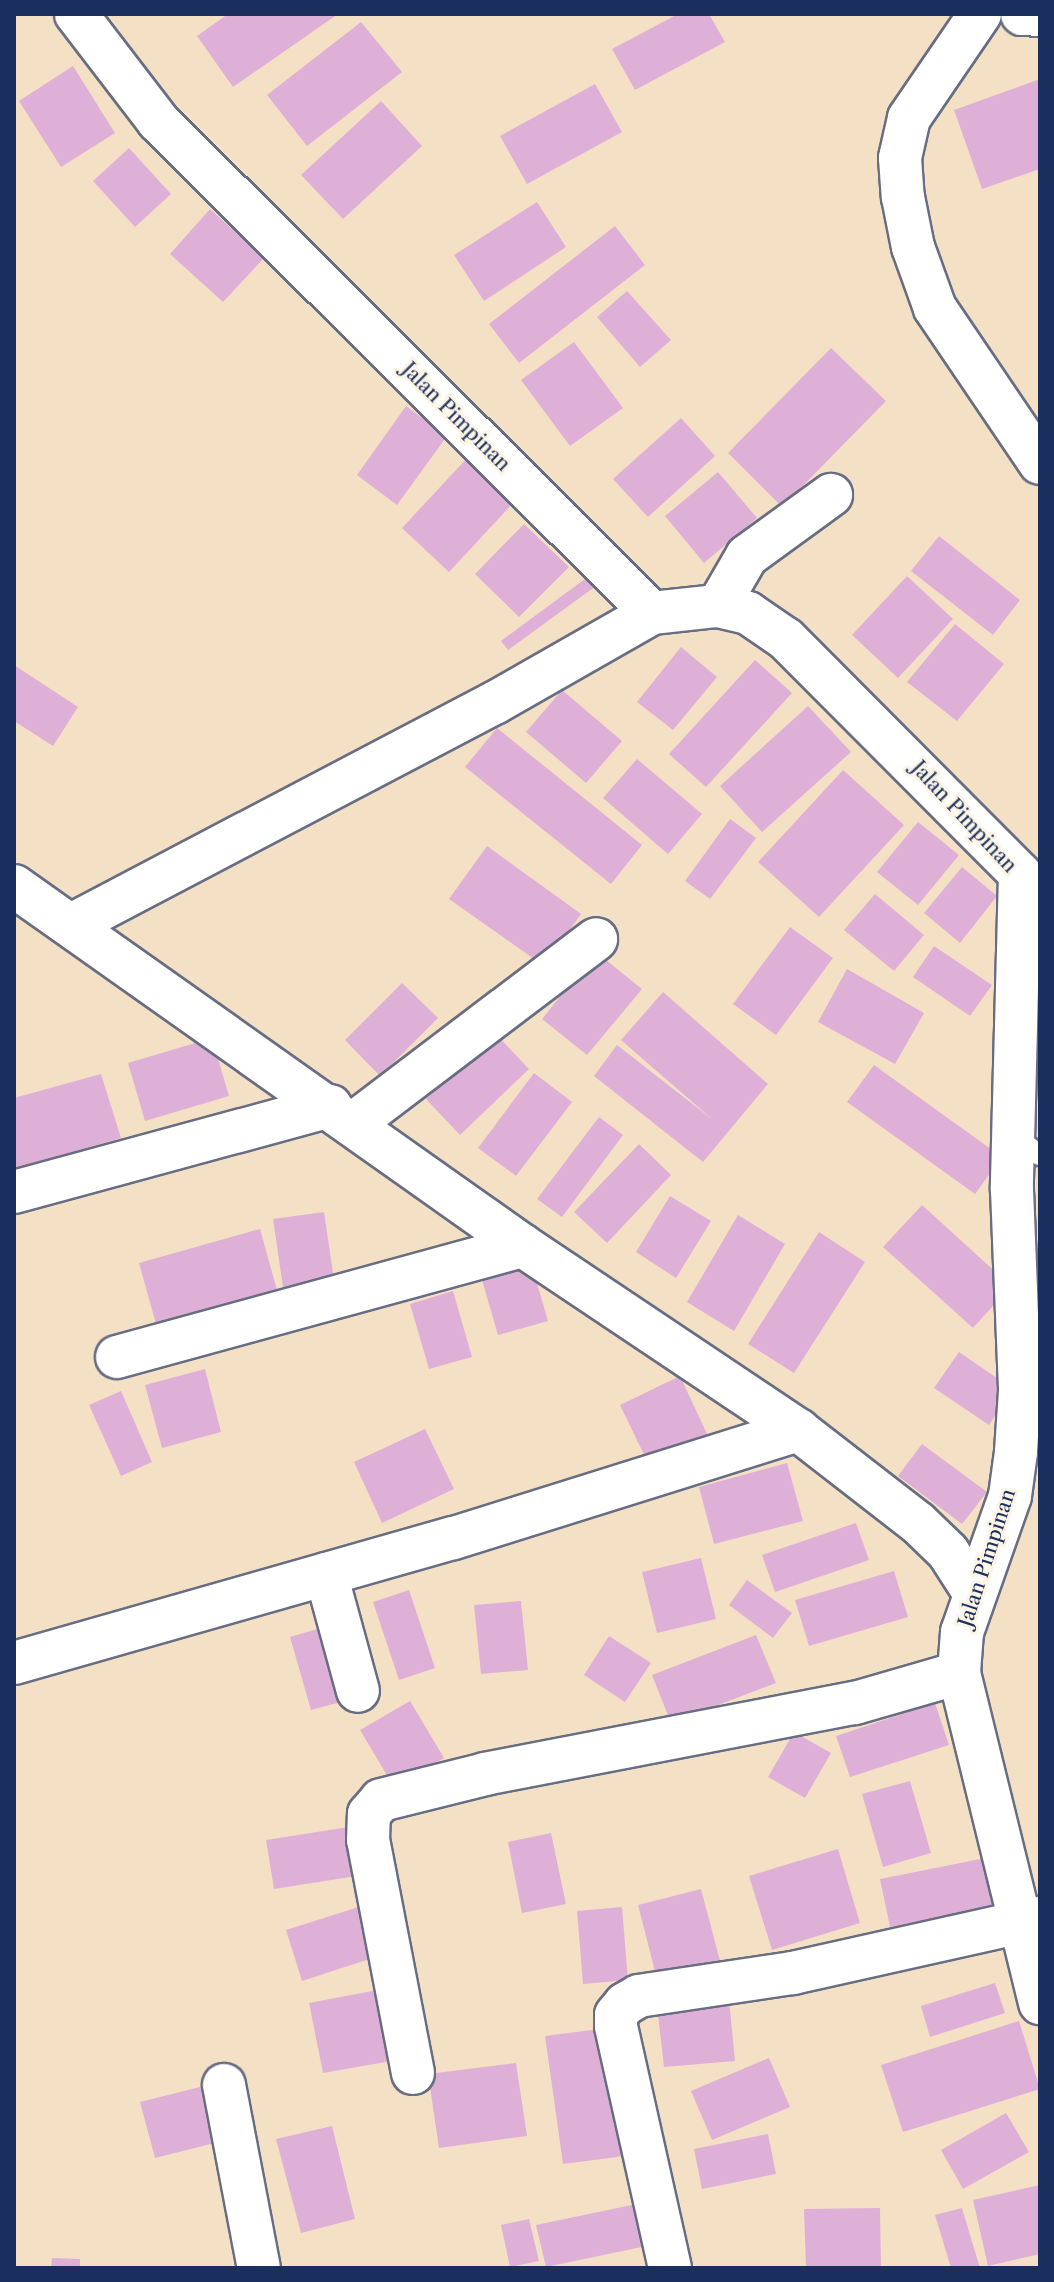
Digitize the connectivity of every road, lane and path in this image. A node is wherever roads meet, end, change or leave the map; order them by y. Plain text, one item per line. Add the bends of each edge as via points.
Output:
1 (76, 14) edge
2 (980, 14) edge
3 (1022, 14) edge
4 (1040, 15) edge
5 (1040, 463) edge
6 (831, 495) dead end
7 (718, 606) junction
8 (652, 613) junction
9 (1033, 859) edge
10 (14, 886) edge
11 (73, 924) junction
12 (596, 939) dead end
13 (342, 1115) junction
14 (1026, 1145) edge
15 (14, 1192) edge
16 (523, 1246) junction
17 (117, 1357) dead end
18 (798, 1430) junction
19 (326, 1574) junction
20 (973, 1591) junction
21 (14, 1663) edge
22 (959, 1673) junction
23 (358, 1691) dead end
24 (1029, 1920) edge
25 (1040, 2003) edge
26 (413, 2073) dead end
27 (224, 2085) dead end
28 (259, 2268) edge
29 (670, 2268) edge

1 - 8 street, Jalan Pimpinan via 158,121
2 - 5 street via 909,118 900,158 903,197 935,308
3 - 4 street
6 - 7 street via 747,556
7 - 8 street, Jalan Pimpinan
7 - 9 street, Jalan Pimpinan via 748,613 786,639
8 - 11 street via 496,702
9 - 14 street, Jalan Pimpinan
10 - 11 street
11 - 13 street
12 - 13 street
13 - 15 street
13 - 16 street
14 - 20 street, Jalan Pimpinan via 1016,1452 1010,1496
16 - 17 street
16 - 18 street
18 - 19 street
18 - 20 street via 918,1523 948,1552
19 - 21 street
19 - 23 street
20 - 22 street, Jalan Pimpinan
22 - 24 street, Jalan Pimpinan
22 - 26 street via 855,1703 500,1771 381,1800 369,1814 368,1840
24 - 25 street, Jalan Pimpinan
24 - 29 street via 793,1973 639,1996 625,2004 616,2015 616,2026
27 - 28 street

